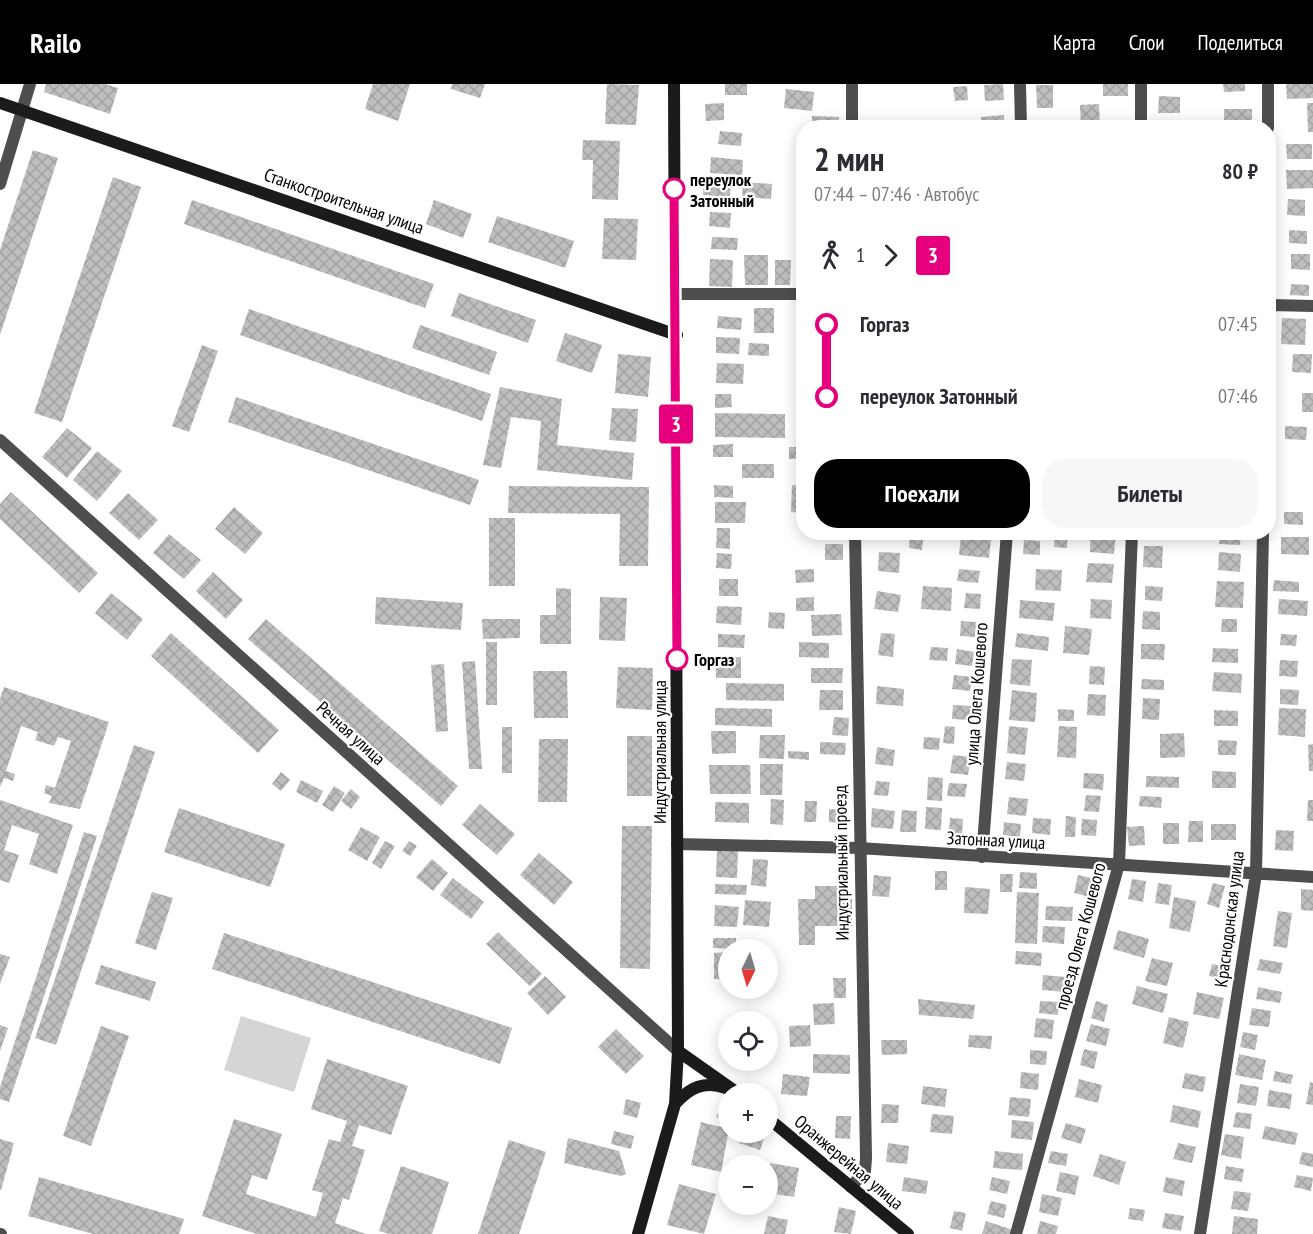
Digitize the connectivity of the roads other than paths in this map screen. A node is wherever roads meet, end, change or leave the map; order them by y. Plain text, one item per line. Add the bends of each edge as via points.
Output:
1 (30, 84) edge
2 (674, 84) edge
3 (852, 84) edge
4 (1020, 84) edge
5 (1142, 84) edge
6 (1268, 84) edge
7 (0, 103) edge
8 (23, 110) junction
9 (852, 120) edge
10 (1021, 120) edge
11 (1141, 120) edge
12 (1268, 120) edge
13 (0, 184) edge
14 (676, 294) junction
15 (796, 294) edge
16 (1276, 305) edge
17 (1313, 306) edge
18 (677, 335) junction
19 (0, 440) edge
20 (855, 540) edge
21 (1006, 540) edge
22 (1132, 540) edge
23 (1263, 540) edge
24 (677, 844) junction
25 (859, 848) junction
26 (982, 858) junction
27 (1119, 864) junction
28 (1256, 874) junction
29 (1313, 877) edge
30 (678, 1051) junction
31 (723, 1083) edge
32 (718, 1086) edge
33 (675, 1104) junction
34 (778, 1126) edge
35 (850, 1187) junction
36 (638, 1234) edge
37 (908, 1234) edge
38 (1016, 1234) edge
39 (1200, 1234) edge

1 - 8 street
2 - 14 main road, Индустриальная улица
3 - 9 street
4 - 10 street
5 - 11 street
6 - 12 street
7 - 8 main road, Станкостроительная улица
8 - 13 street
8 - 18 main road, Станкостроительная улица
14 - 15 street
14 - 18 main road, Индустриальная улица
16 - 17 street
18 - 24 main road, Индустриальная улица
19 - 30 street, Речная улица
20 - 25 street, Индустриальный проезд
21 - 26 street, улица Олега Кошевого
22 - 27 street, проезд Олега Кошевого
23 - 28 street, Краснодонская улица
24 - 25 street, Затонная улица
24 - 30 main road, Индустриальная улица
25 - 26 street, Затонная улица
25 - 35 street, Индустриальный проезд via 866,1158 865,1171
26 - 27 street, Затонная улица
27 - 28 street, Затонная улица
27 - 38 street, проезд Олега Кошевого
28 - 29 street, Затонная улица
28 - 39 street, Краснодонская улица
30 - 31 main road
30 - 33 main road, Индустриальная улица
32 - 33 main road via 705,1084 686,1092
33 - 36 main road, Индустриальная улица
34 - 35 main road, Оранжерейная улица
35 - 37 main road, Оранжерейная улица

